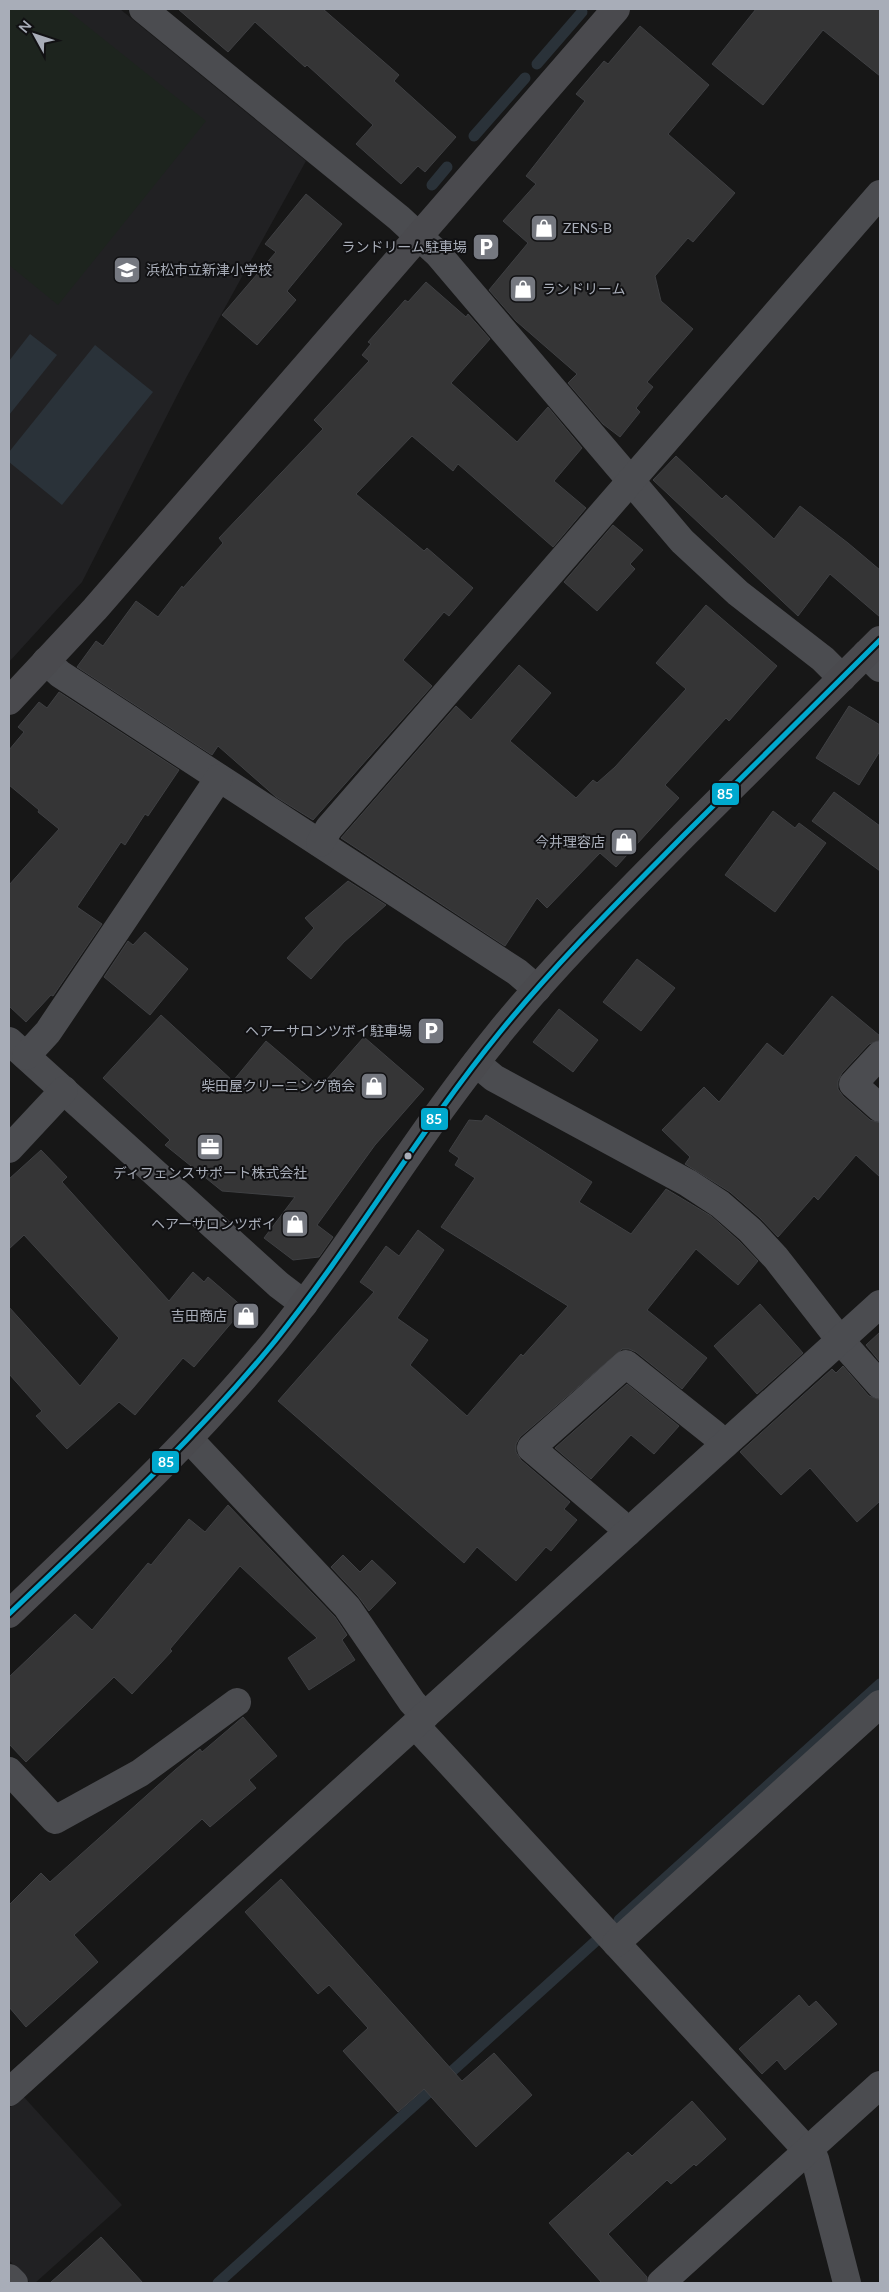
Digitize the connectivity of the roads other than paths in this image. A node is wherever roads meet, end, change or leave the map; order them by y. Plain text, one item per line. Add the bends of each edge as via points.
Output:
1 (616, 9) edge
2 (157, 13) edge
3 (880, 194) edge
4 (419, 236) junction
5 (631, 481) junction
6 (876, 654) edge
7 (46, 661) junction
8 (842, 678) junction
9 (9, 701) edge
10 (219, 778) junction
11 (320, 843) junction
12 (537, 989) junction
13 (18, 1049) edge
14 (880, 1055) edge
15 (476, 1063) junction
16 (64, 1090) junction
17 (880, 1108) edge
18 (9, 1149) edge
19 (304, 1304) junction
20 (880, 1304) edge
21 (840, 1340) junction
22 (880, 1385) edge
23 (189, 1439) junction
24 (724, 1445) junction
25 (627, 1533) junction
26 (9, 1614) edge
27 (237, 1702) dead end
28 (880, 1704) edge
29 (420, 1720) junction
30 (9, 1771) edge
31 (616, 1943) junction
32 (880, 2085) edge
33 (9, 2092) edge
34 (808, 2150) junction
35 (9, 2278) edge
36 (14, 2283) edge
37 (661, 2283) edge
38 (847, 2283) edge

1 - 4 main road
2 - 4 street
3 - 5 street
4 - 5 street via 438,254
4 - 7 main road
5 - 8 street via 709,568 823,659
5 - 11 street via 329,828
6 - 8 main road
7 - 9 main road
7 - 10 street via 60,674
8 - 12 main road via 589,932
10 - 11 street
10 - 13 street via 48,1032
11 - 12 street
12 - 15 main road
13 - 16 street
14 - 17 street via 853,1084
15 - 19 main road
15 - 21 street via 494,1078 688,1183 720,1204 776,1258
16 - 18 street
16 - 19 street
19 - 23 main road
20 - 21 street
21 - 22 street
21 - 24 street
23 - 26 main road
23 - 29 street via 347,1607 412,1702
24 - 25 street
24 - 25 street via 626,1364 531,1448
25 - 29 street
27 - 30 street via 140,1773 55,1820
28 - 31 street
29 - 31 street
29 - 33 street
31 - 34 street
32 - 34 street
34 - 37 street
34 - 38 street via 815,2159
35 - 36 street

